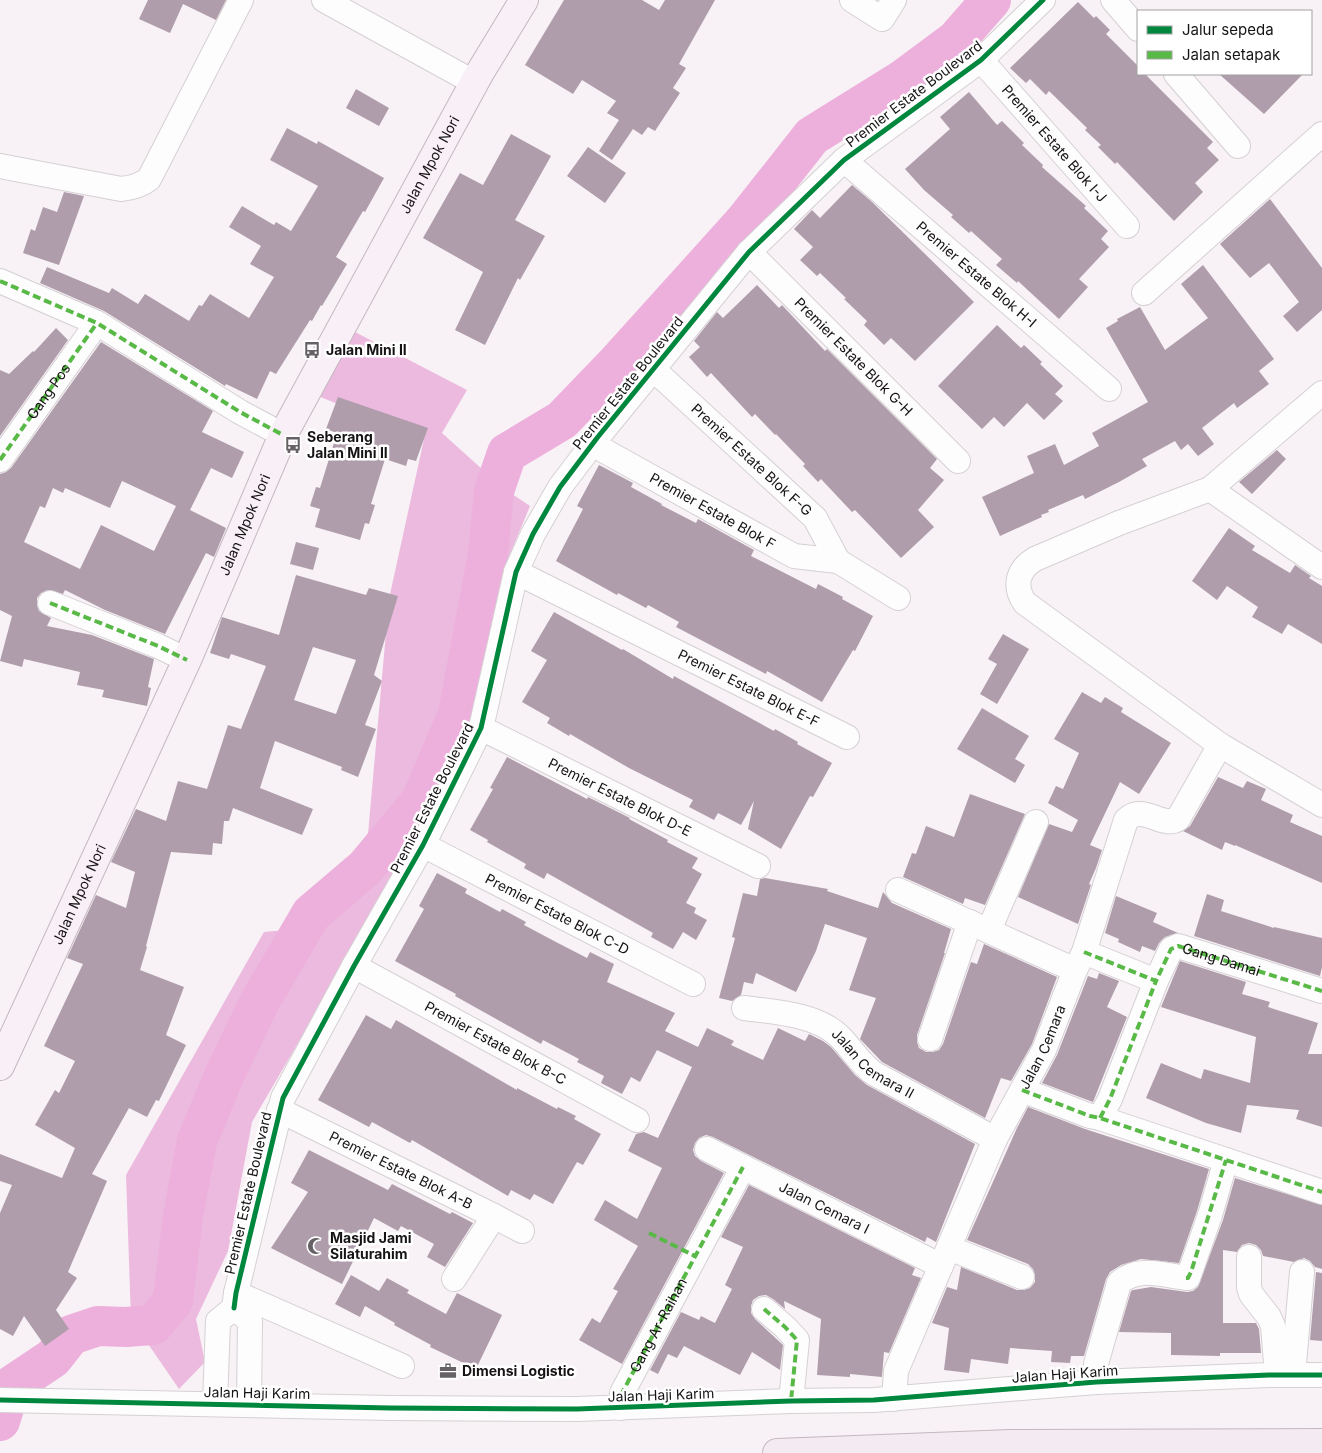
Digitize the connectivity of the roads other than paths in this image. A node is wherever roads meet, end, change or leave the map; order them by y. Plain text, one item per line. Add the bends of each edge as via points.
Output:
1 (241, 0) edge
2 (324, 0) edge
3 (349, 0) edge
4 (524, 0) edge
5 (852, 0) edge
6 (894, 0) edge
7 (1043, 0) edge
8 (1113, 0) edge
9 (1137, 28) edge
10 (981, 60) junction
11 (1177, 75) edge
12 (477, 78) junction
13 (1322, 134) edge
14 (1238, 146) dead end
15 (844, 160) junction
16 (0, 166) edge
17 (1127, 226) dead end
18 (749, 252) junction
19 (0, 281) edge
20 (1144, 293) dead end
21 (97, 323) junction
22 (653, 369) junction
23 (1109, 389) dead end
24 (1322, 393) edge
25 (283, 435) junction
26 (592, 444) junction
27 (0, 460) edge
28 (958, 461) dead end
29 (1210, 489) junction
30 (838, 560) junction
31 (1322, 567) edge
32 (516, 572) junction
33 (898, 598) dead end
34 (50, 603) dead end
35 (187, 660) junction
36 (481, 728) junction
37 (847, 737) dead end
38 (1220, 746) junction
39 (1322, 805) edge
40 (1036, 822) dead end
41 (423, 845) junction
42 (758, 866) dead end
43 (898, 890) dead end
44 (980, 926) junction
45 (1080, 961) junction
46 (354, 966) junction
47 (1156, 981) junction
48 (693, 984) dead end
49 (1322, 992) edge
50 (744, 1008) dead end
51 (930, 1039) dead end
52 (0, 1066) edge
53 (1022, 1090) junction
54 (279, 1110) junction
55 (1100, 1118) junction
56 (637, 1120) dead end
57 (995, 1139) junction
58 (707, 1149) dead end
59 (1226, 1160) junction
60 (743, 1167) junction
61 (1322, 1192) edge
62 (494, 1216) junction
63 (522, 1231) dead end
64 (945, 1257) junction
65 (1249, 1258) dead end
66 (1302, 1272) dead end
67 (1022, 1277) dead end
68 (454, 1279) dead end
69 (235, 1300) junction
70 (764, 1309) dead end
71 (402, 1366) dead end
72 (1285, 1375) junction
73 (1322, 1375) edge
74 (1096, 1382) junction
75 (894, 1399) junction
76 (0, 1400) edge
77 (791, 1401) junction
78 (215, 1404) junction
79 (249, 1404) junction
80 (621, 1408) junction
81 (1322, 1443) edge
82 (777, 1453) edge

1 - 16 street via 149,179 142,185 121,189
2 - 12 street
3 - 12 street
4 - 12 main road, Jalan Mpok Nori
5 - 6 street via 882,19
7 - 10 street, Premier Estate Boulevard
8 - 9 street
10 - 15 street, Premier Estate Boulevard
10 - 17 street, Premier Estate Blok I-J
11 - 14 street
12 - 25 main road, Jalan Mpok Nori
13 - 20 street
15 - 18 street, Premier Estate Boulevard
15 - 23 street, Premier Estate Blok H-I
18 - 22 street, Premier Estate Boulevard
18 - 28 street, Premier Estate Blok G-H
19 - 21 street
21 - 25 street
21 - 27 street, Gang Pos
22 - 26 street, Premier Estate Boulevard
22 - 30 street, Premier Estate Blok F-G via 815,518
24 - 29 street
25 - 35 main road, Jalan Mpok Nori
26 - 30 street, Premier Estate Blok F via 794,556
26 - 32 street, Premier Estate Boulevard via 560,487
29 - 31 street
29 - 38 street via 1035,558 1021,573 1018,590 1025,602
30 - 33 street
32 - 36 street, Premier Estate Boulevard
32 - 37 street, Premier Estate Blok E-F
34 - 35 street
35 - 52 main road, Jalan Mpok Nori
36 - 41 street, Premier Estate Boulevard
36 - 42 street, Premier Estate Blok D-E
38 - 39 street
38 - 45 street, Jalan Cemara via 1178,819 1172,822 1140,814 1126,820
40 - 44 street
41 - 46 street, Premier Estate Boulevard
41 - 48 street, Premier Estate Blok C-D
43 - 44 street
44 - 45 street
44 - 51 street
45 - 47 street
45 - 53 street, Jalan Cemara via 1048,1041
46 - 54 street, Premier Estate Boulevard
46 - 56 street, Premier Estate Blok B-C
47 - 49 street, Gang Damai via 1171,949 1178,946
47 - 55 street, Gang Damai
50 - 57 street, Jalan Cemara II via 787,1014 824,1026 839,1036 858,1060 875,1074
53 - 55 street
53 - 57 street, Jalan Cemara
54 - 62 street, Premier Estate Blok A-B
54 - 69 street, Premier Estate Boulevard
55 - 59 street
57 - 64 street, Jalan Cemara
58 - 60 street, Jalan Cemara I
59 - 61 street
59 - 74 street via 1188,1278 1146,1272 1119,1283 1096,1364
60 - 64 street, Jalan Cemara I
60 - 80 street, Gang Ar-Raihan via 622,1393
62 - 63 street, Premier Estate Blok A-B
62 - 68 street
64 - 67 street, Jalan Cemara I
64 - 75 street, Jalan Cemara via 896,1371
65 - 72 street via 1251,1294 1273,1326
66 - 72 street
69 - 71 street via 270,1308
69 - 78 street via 218,1321
69 - 79 street via 250,1321
70 - 77 street via 797,1340
72 - 73 street, Jalan Haji Karim
72 - 74 street, Jalan Haji Karim
74 - 75 street, Jalan Haji Karim
75 - 77 street, Jalan Haji Karim
76 - 78 street, Jalan Haji Karim
77 - 80 street, Jalan Haji Karim
78 - 79 street, Jalan Haji Karim
79 - 80 street, Jalan Haji Karim
81 - 82 highway via 1012,1444

